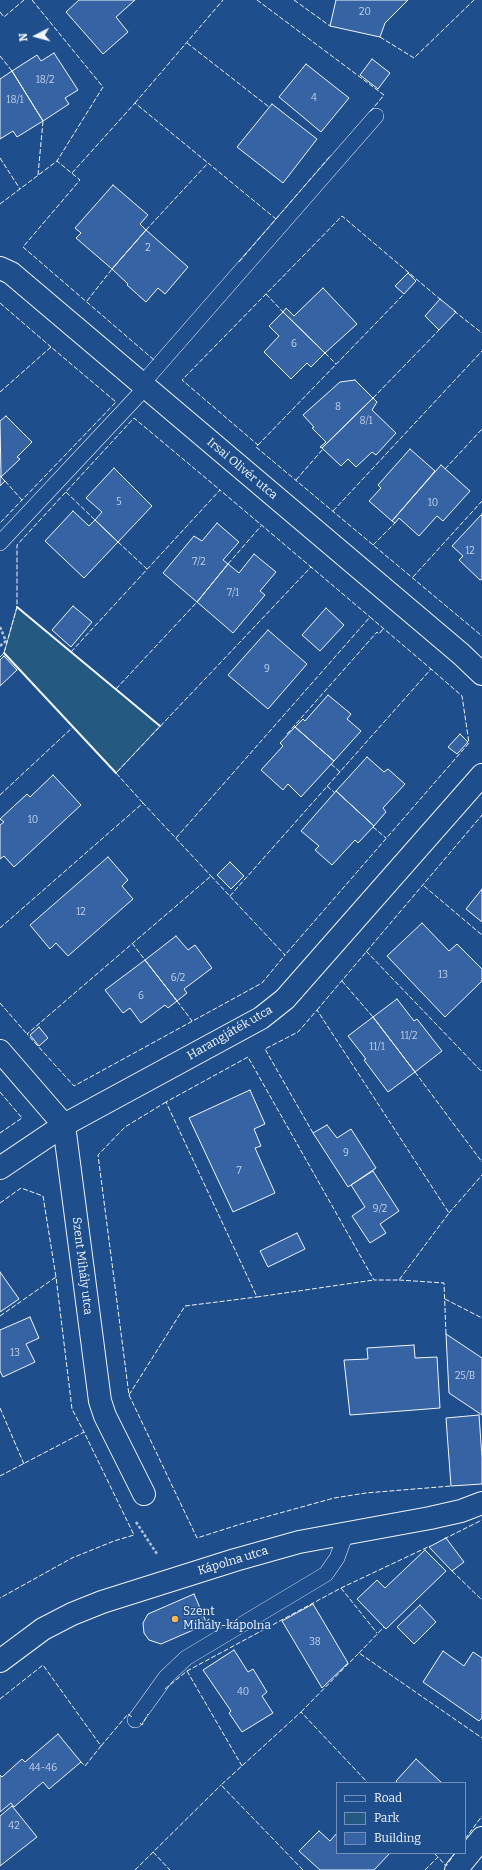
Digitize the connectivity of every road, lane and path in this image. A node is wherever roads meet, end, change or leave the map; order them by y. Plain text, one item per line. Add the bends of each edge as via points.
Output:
1 (376, 116) dead end
2 (0, 268) edge
3 (144, 386) junction
4 (0, 543) edge
5 (0, 627) edge
6 (0, 646) edge
7 (482, 674) edge
8 (482, 775) edge
9 (0, 1051) edge
10 (64, 1125) junction
11 (0, 1168) edge
12 (144, 1494) dead end
13 (482, 1503) edge
14 (346, 1533) junction
15 (0, 1661) edge
16 (135, 1720) dead end
17 (482, 1838) edge
18 (456, 1870) edge

1 - 3 lane
2 - 3 street, Irsai Olivér utca via 11,273
3 - 4 lane
3 - 7 street, Irsai Olivér utca
5 - 6 path via 6,640
8 - 10 street, Harangjáték utca via 285,999 261,1018
9 - 10 street
10 - 11 street, Harangjáték utca
10 - 12 street, Szent Mihály utca via 100,1401 104,1416
13 - 14 street, Kápolna utca via 430,1518
14 - 15 street, Kápolna utca via 299,1542 235,1560 102,1602 43,1629
14 - 16 lane via 337,1558 326,1574 186,1658 166,1677
17 - 18 street

